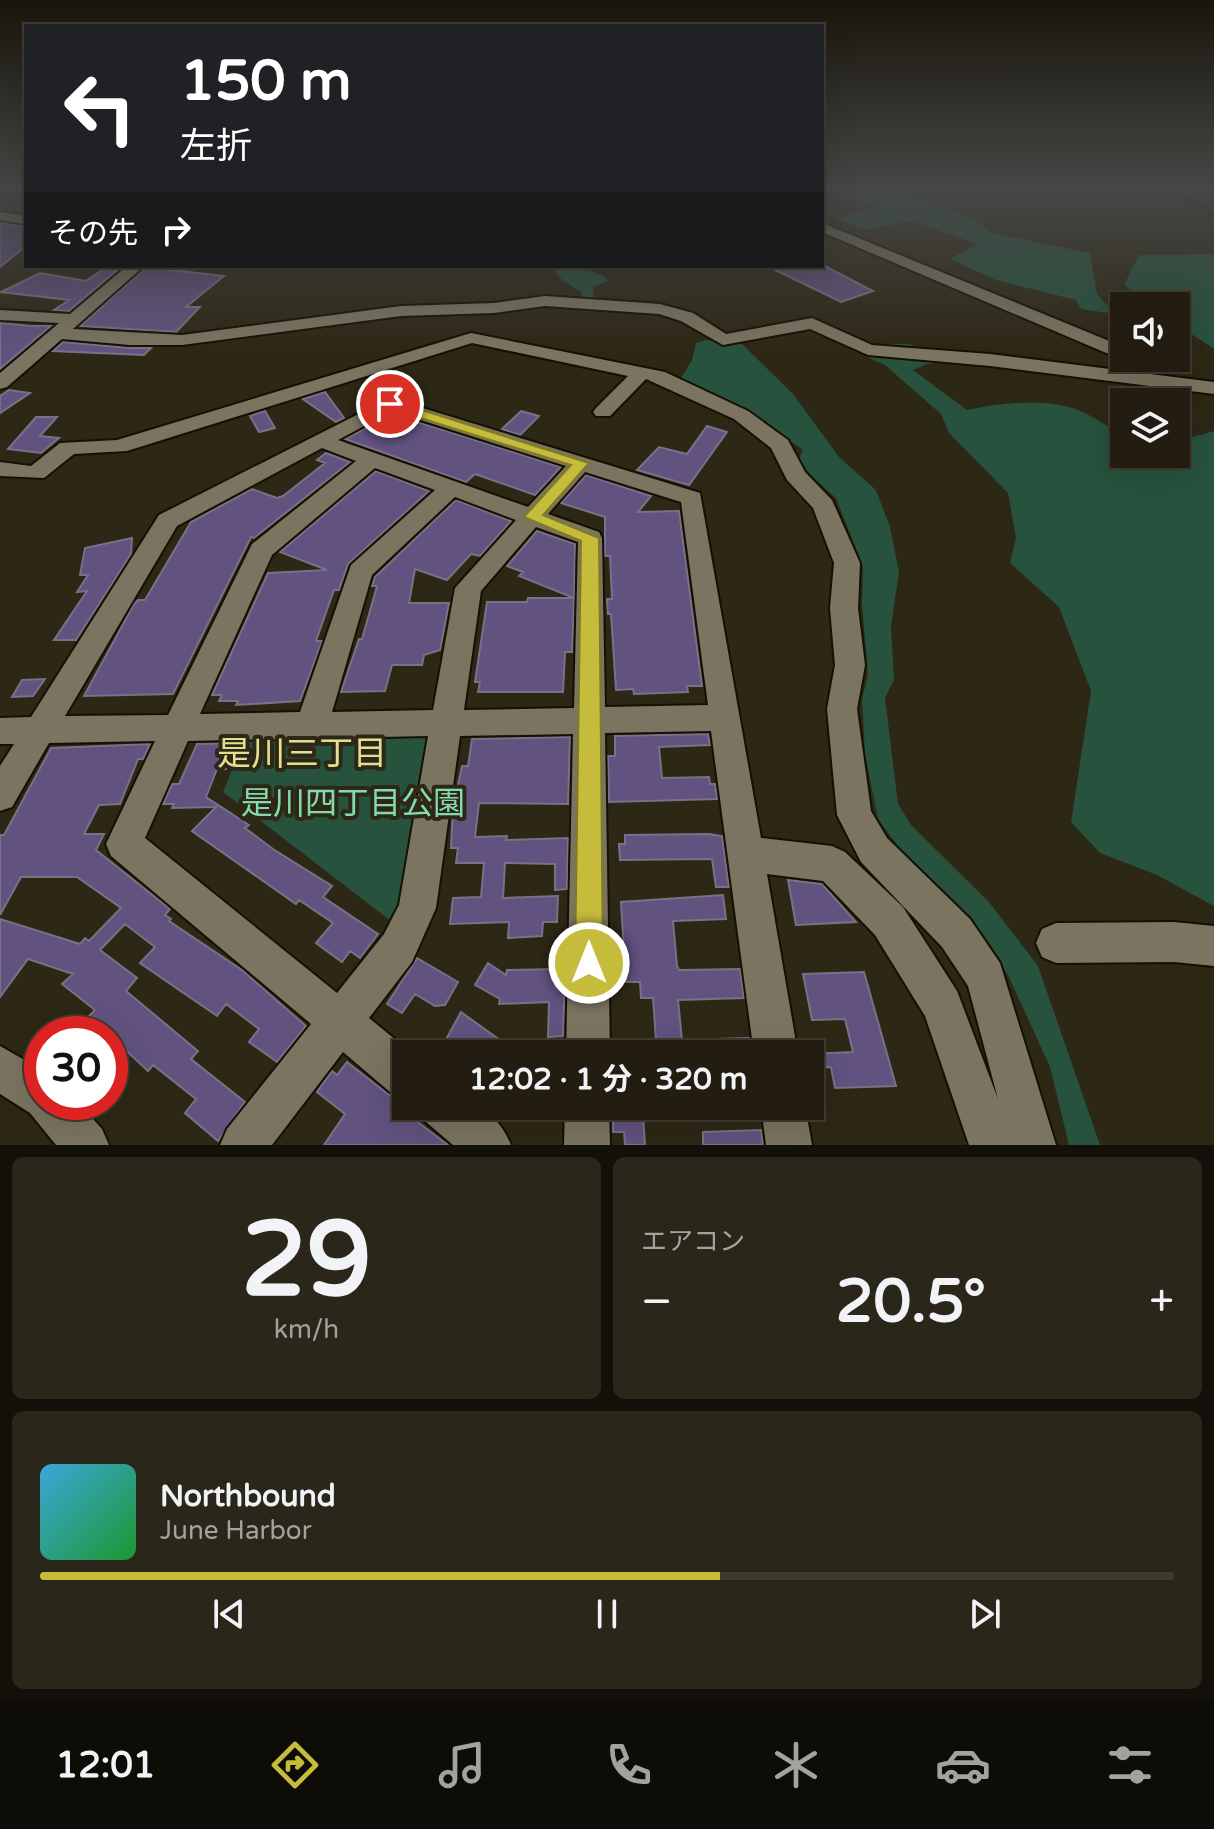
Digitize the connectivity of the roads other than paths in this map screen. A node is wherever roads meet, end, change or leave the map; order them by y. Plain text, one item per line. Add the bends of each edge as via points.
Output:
1 (861, 243) edge
2 (134, 268) edge
3 (441, 308) junction
4 (0, 315) edge
5 (74, 319) junction
6 (59, 333) junction
7 (464, 339) junction
8 (1110, 348) edge
9 (1172, 372) edge
10 (641, 373) junction
11 (0, 383) edge
12 (1214, 388) edge
13 (603, 412) dead end
14 (322, 441) junction
15 (371, 460) junction
16 (581, 463) junction
17 (0, 469) edge
18 (450, 489) junction
19 (532, 517) junction
20 (723, 718) junction
21 (592, 721) junction
22 (448, 724) junction
23 (312, 725) junction
24 (178, 726) junction
25 (42, 730) junction
26 (0, 731) edge
27 (0, 796) edge
28 (747, 854) junction
29 (1056, 943) dead end
30 (1214, 946) edge
31 (342, 1023) junction
32 (588, 1040) edge
33 (774, 1040) edge
34 (392, 1064) edge
35 (0, 1068) edge
36 (24, 1084) edge
37 (64, 1120) edge
38 (459, 1120) edge
39 (587, 1120) edge
40 (785, 1120) edge
41 (86, 1145) edge
42 (243, 1145) edge
43 (488, 1145) edge
44 (587, 1145) edge
45 (789, 1145) edge
46 (992, 1145) edge
47 (1033, 1145) edge

1 - 8 street
2 - 5 street
3 - 6 street via 182,340
3 - 7 street
3 - 12 street via 545,301 660,309 687,317 723,340 812,323 868,350
4 - 5 street
5 - 6 street
6 - 11 street
7 - 10 street
7 - 17 street via 119,446 68,448 36,473
9 - 12 street
10 - 13 street
10 - 47 street via 666,379 751,422 780,445 795,475 824,505 847,563 844,608 850,665 842,709 854,815 874,850 972,952 986,977
14 - 15 street
14 - 16 street via 390,404
14 - 25 street via 168,521
15 - 18 street
15 - 24 street via 261,550
16 - 19 street
16 - 20 street via 692,498
18 - 19 street
18 - 23 street via 360,571
19 - 21 street via 590,538
19 - 22 street via 468,588
20 - 21 street
20 - 28 street
21 - 22 street
21 - 32 street
22 - 23 street
22 - 31 street via 417,908 398,948
23 - 24 street
24 - 25 street
24 - 31 street via 124,844
25 - 26 street
25 - 27 street
28 - 33 street
28 - 46 street via 832,864 889,921 942,1006
29 - 30 street
31 - 34 street
31 - 42 street
35 - 36 street
37 - 41 street
38 - 43 street
39 - 44 street
40 - 45 street

